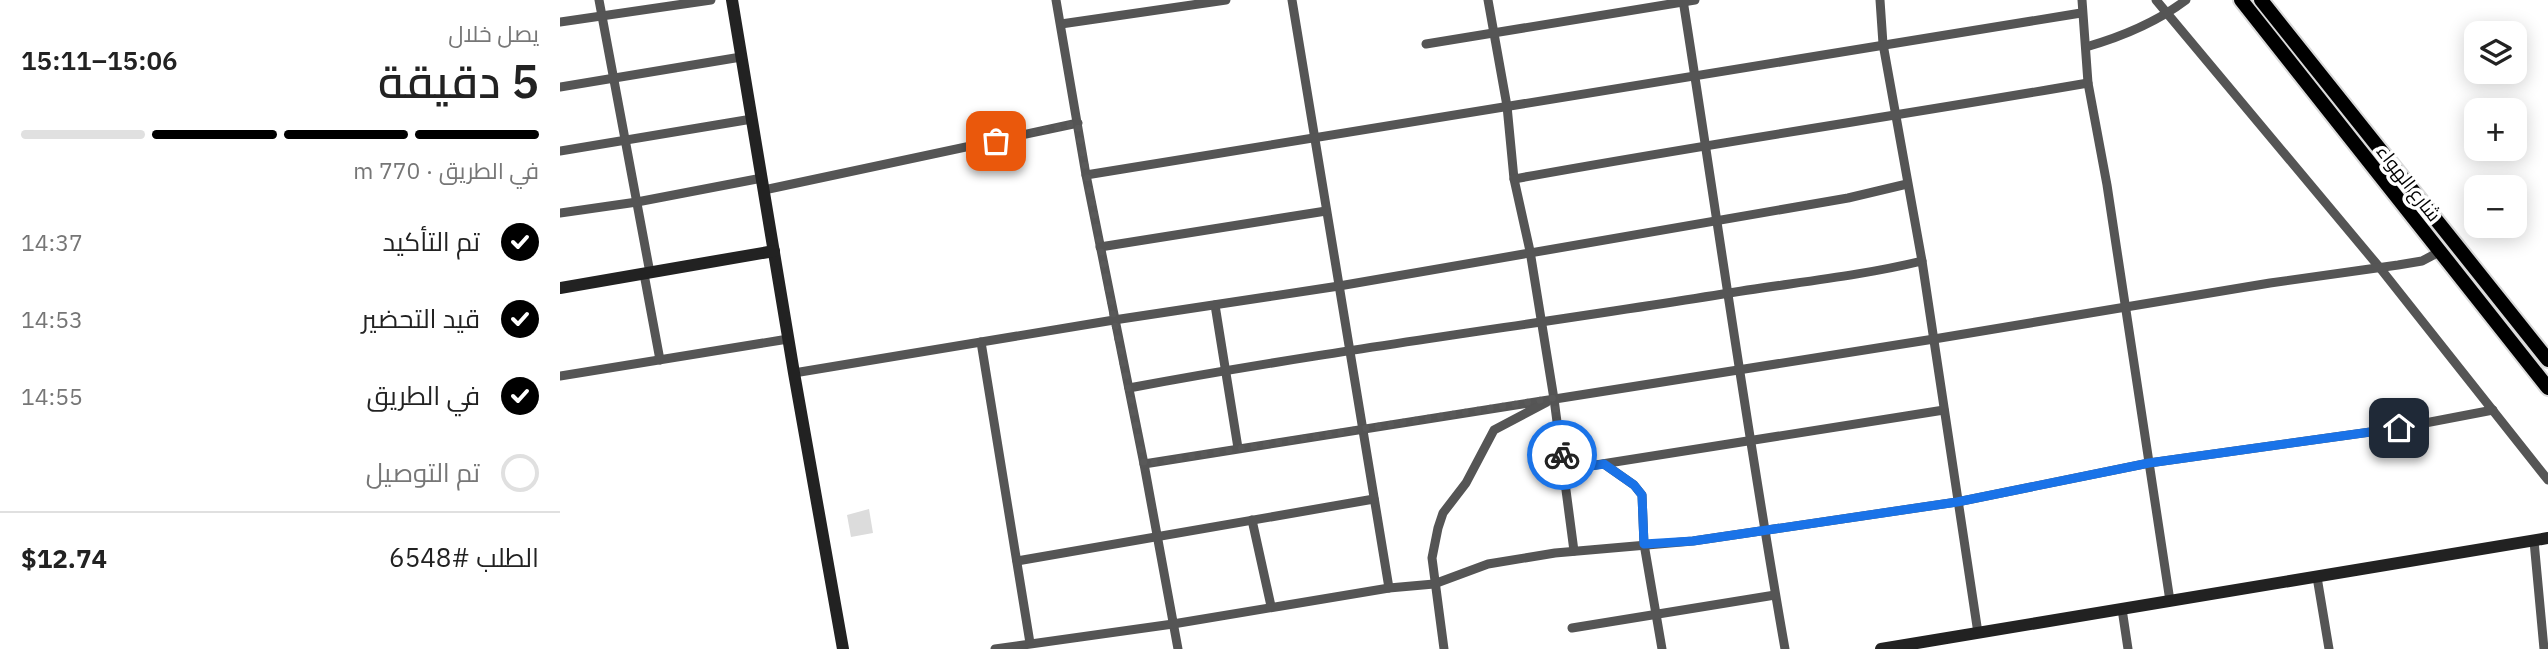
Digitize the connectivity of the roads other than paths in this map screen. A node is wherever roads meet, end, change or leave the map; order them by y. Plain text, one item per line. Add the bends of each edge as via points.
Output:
1 (599, 0) edge
2 (711, 0) edge
3 (732, 0) edge
4 (1056, 0) edge
5 (1226, 0) edge
6 (1292, 0) edge
7 (1488, 0) edge
8 (1695, 0) edge
9 (1880, 0) edge
10 (2082, 0) edge
11 (2156, 0) edge
12 (2186, 0) edge
13 (2241, 0) edge
14 (2262, 0) edge
15 (1683, 1) edge
16 (2081, 13) junction
17 (2168, 13) junction
18 (602, 16) junction
19 (560, 22) edge
20 (1061, 24) junction
21 (1496, 33) junction
22 (1426, 44) dead end
23 (1883, 44) junction
24 (2086, 47) junction
25 (741, 57) junction
26 (1695, 75) junction
27 (613, 78) junction
28 (2088, 83) junction
29 (560, 87) edge
30 (1507, 106) junction
31 (1895, 116) junction
32 (752, 119) junction
33 (1077, 123) junction
34 (1315, 138) junction
35 (626, 141) junction
36 (1706, 144) junction
37 (560, 151) edge
38 (1086, 175) junction
39 (1514, 179) junction
40 (763, 184) junction
41 (1907, 184) junction
42 (637, 202) junction
43 (1326, 211) junction
44 (560, 213) edge
45 (1718, 220) junction
46 (1100, 247) junction
47 (774, 251) junction
48 (1530, 251) junction
49 (2439, 252) junction
50 (1922, 261) junction
51 (2380, 268) junction
52 (647, 273) junction
53 (1339, 286) junction
54 (560, 288) edge
55 (1726, 293) junction
56 (1215, 305) junction
57 (2126, 307) junction
58 (1114, 320) junction
59 (1540, 322) junction
60 (788, 339) junction
61 (1934, 339) junction
62 (981, 342) junction
63 (1350, 351) junction
64 (660, 360) junction
65 (2548, 360) edge
66 (1738, 369) junction
67 (1225, 370) junction
68 (794, 373) junction
69 (560, 376) edge
70 (1129, 388) junction
71 (2548, 388) edge
72 (1554, 398) junction
73 (1944, 410) junction
74 (2493, 410) junction
75 (1363, 429) junction
76 (1751, 442) junction
77 (1238, 448) junction
78 (2149, 463) junction
79 (1144, 464) junction
80 (1604, 464) junction
81 (1564, 470) junction
82 (2548, 480) edge
83 (1374, 499) junction
84 (1957, 502) junction
85 (1252, 520) junction
86 (1765, 530) junction
87 (1157, 538) junction
88 (2548, 538) edge
89 (2534, 541) junction
90 (1644, 544) junction
91 (1574, 551) junction
92 (1017, 561) junction
93 (2317, 577) junction
94 (1434, 584) junction
95 (1389, 587) junction
96 (1775, 595) junction
97 (2170, 601) junction
98 (1271, 606) junction
99 (2122, 610) junction
100 (1657, 615) junction
101 (1173, 624) junction
102 (1572, 628) dead end
103 (1978, 633) junction
104 (1030, 643) junction
105 (1928, 645) edge
106 (1013, 647) edge
107 (843, 649) edge
108 (995, 649) edge
109 (1178, 649) edge
110 (1444, 649) edge
111 (1661, 649) edge
112 (1785, 649) edge
113 (1881, 649) edge
114 (2128, 649) edge
115 (2329, 649) edge
116 (2544, 649) edge

1 - 18 street
2 - 18 street
3 - 25 street
4 - 20 street
5 - 20 street
6 - 34 street
7 - 21 street
8 - 15 street
9 - 23 street
10 - 16 street
11 - 17 street
12 - 17 street
13 - 49 main road, شارع الهواء
14 - 65 main road, شارع الهواء
15 - 21 street
15 - 26 street
16 - 23 street
16 - 24 street
17 - 24 street
17 - 51 street
18 - 19 street
18 - 27 street
20 - 33 street
21 - 22 street
21 - 30 street
23 - 26 street
23 - 31 street
24 - 28 street
25 - 27 street
25 - 32 street
26 - 30 street
26 - 36 street
27 - 29 street
27 - 35 street
28 - 31 street
28 - 57 street
30 - 34 street
30 - 39 street
31 - 36 street
31 - 41 street
32 - 35 street
32 - 40 street
33 - 38 street
33 - 40 street
34 - 38 street
34 - 43 street
35 - 37 street
35 - 42 street
36 - 39 street
36 - 45 street
38 - 46 street
39 - 48 street
40 - 42 street
40 - 47 street
41 - 45 street
41 - 50 street
42 - 44 street
42 - 52 street
43 - 46 street
43 - 53 street
45 - 48 street
45 - 55 street
46 - 58 street
47 - 52 street
47 - 60 street
48 - 53 street
48 - 59 street
49 - 51 street via 2422,261
49 - 71 main road, شارع الهواء
50 - 55 street via 1825,281
50 - 61 street
51 - 57 street
51 - 74 street
52 - 54 street
52 - 64 street
53 - 56 street
53 - 63 street
55 - 59 street
55 - 66 street
56 - 58 street
56 - 67 street
57 - 61 street
57 - 78 street
58 - 62 street
58 - 70 street
59 - 63 street
59 - 72 street
60 - 64 street
60 - 68 street
61 - 66 street
61 - 73 street
62 - 68 street
62 - 92 street
63 - 67 street
63 - 75 street
64 - 69 street
66 - 72 street
66 - 76 street
67 - 70 street
67 - 77 street
68 - 107 street
70 - 79 street
72 - 75 street
72 - 81 street
72 - 94 street via 1494,430 1466,483 1443,513 1432,558
73 - 76 street
73 - 84 street
74 - 78 street
74 - 82 street
75 - 77 street
75 - 83 street
76 - 80 street
76 - 86 street
77 - 79 street
78 - 84 street
78 - 97 street
79 - 87 street
80 - 81 street
80 - 90 street via 1642,495
81 - 91 street
83 - 85 street
83 - 95 street
84 - 86 street
84 - 103 street
85 - 87 street
85 - 98 street
86 - 90 street
86 - 96 street
87 - 92 street
87 - 101 street
88 - 89 street
89 - 93 street
89 - 116 street
90 - 91 street
90 - 100 street
91 - 94 street via 1488,564
92 - 104 street
93 - 97 street
93 - 115 street
94 - 95 street
94 - 110 street
95 - 98 street
96 - 100 street
96 - 112 street
97 - 99 street
98 - 101 street
99 - 103 street
99 - 114 street
100 - 102 street
100 - 111 street
101 - 104 street
101 - 109 street
103 - 105 street
104 - 106 street
105 - 113 street
106 - 108 street

